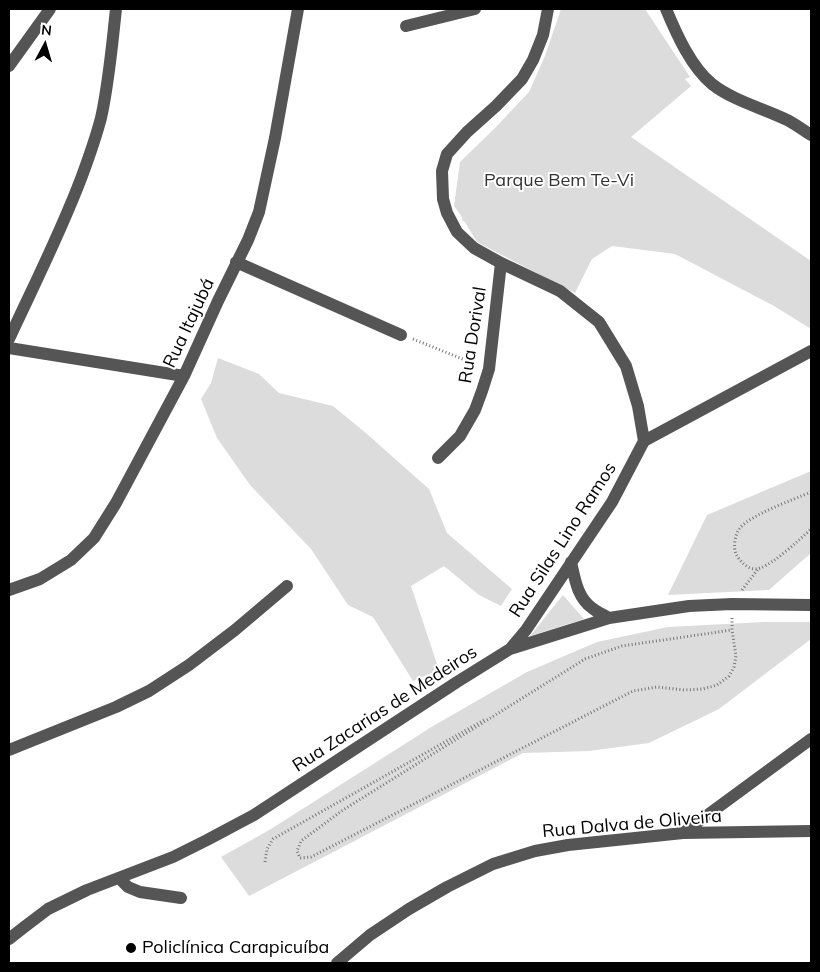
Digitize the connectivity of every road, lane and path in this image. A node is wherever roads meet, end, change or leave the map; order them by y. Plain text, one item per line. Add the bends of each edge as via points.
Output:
1 (50, 9) edge
2 (116, 9) edge
3 (298, 9) edge
4 (474, 9) edge
5 (548, 9) edge
6 (666, 9) edge
7 (406, 26) dead end
8 (9, 66) edge
9 (811, 136) edge
10 (236, 262) junction
11 (501, 263) junction
12 (401, 334) joint
13 (9, 339) edge
14 (9, 348) edge
15 (811, 351) edge
16 (489, 369) junction
17 (184, 376) junction
18 (644, 441) junction
19 (438, 458) dead end
20 (811, 492) edge
21 (811, 529) edge
22 (571, 562) junction
23 (287, 586) dead end
24 (9, 590) edge
25 (811, 605) edge
26 (609, 618) junction
27 (510, 649) junction
28 (528, 695) junction
29 (811, 739) edge
30 (9, 750) edge
31 (811, 831) edge
32 (683, 833) junction
33 (264, 862) dead end
34 (119, 878) junction
35 (181, 898) dead end
36 (9, 939) edge
37 (337, 963) edge

1 - 8 street
2 - 13 street via 101,118 60,230
3 - 10 street, Rua Itajubá via 259,212
4 - 7 street
5 - 11 street via 543,35 522,79 447,154 442,171 443,199 457,232 474,248
6 - 9 street via 679,39 710,83 788,120
10 - 12 street
10 - 17 street, Rua Itajubá
11 - 16 street, Rua Dorival
11 - 18 street via 560,291 599,322 626,366
12 - 16 path
14 - 17 street
15 - 18 street
16 - 19 street, Rua Dorival via 460,436
17 - 24 street, Rua Itajubá via 94,538 71,560 40,579
18 - 22 street, Rua Silas Lino Ramos via 612,502
20 - 21 path via 746,523 735,538 736,552 744,564 758,569 769,564
22 - 26 street via 575,582 584,600 592,609
22 - 27 street, Rua Silas Lino Ramos
23 - 30 street via 235,630 149,691
25 - 26 street, Rua Zacarias de Medeiros via 689,606
26 - 27 street, Rua Zacarias de Medeiros
27 - 34 street, Rua Zacarias de Medeiros via 254,815 173,857
28 - 28 path via 343,810 301,841 297,852 300,858 311,857 633,690 703,689 717,685 729,676 734,667 736,656 732,630 622,646 585,659
28 - 33 path via 273,839
29 - 32 street
31 - 32 street, Rua Dalva de Oliveira
32 - 37 street, Rua Dalva de Oliveira via 568,845 493,864 447,886 409,910 370,935
34 - 35 street via 140,892
34 - 36 street, Rua Zacarias de Medeiros via 48,909

